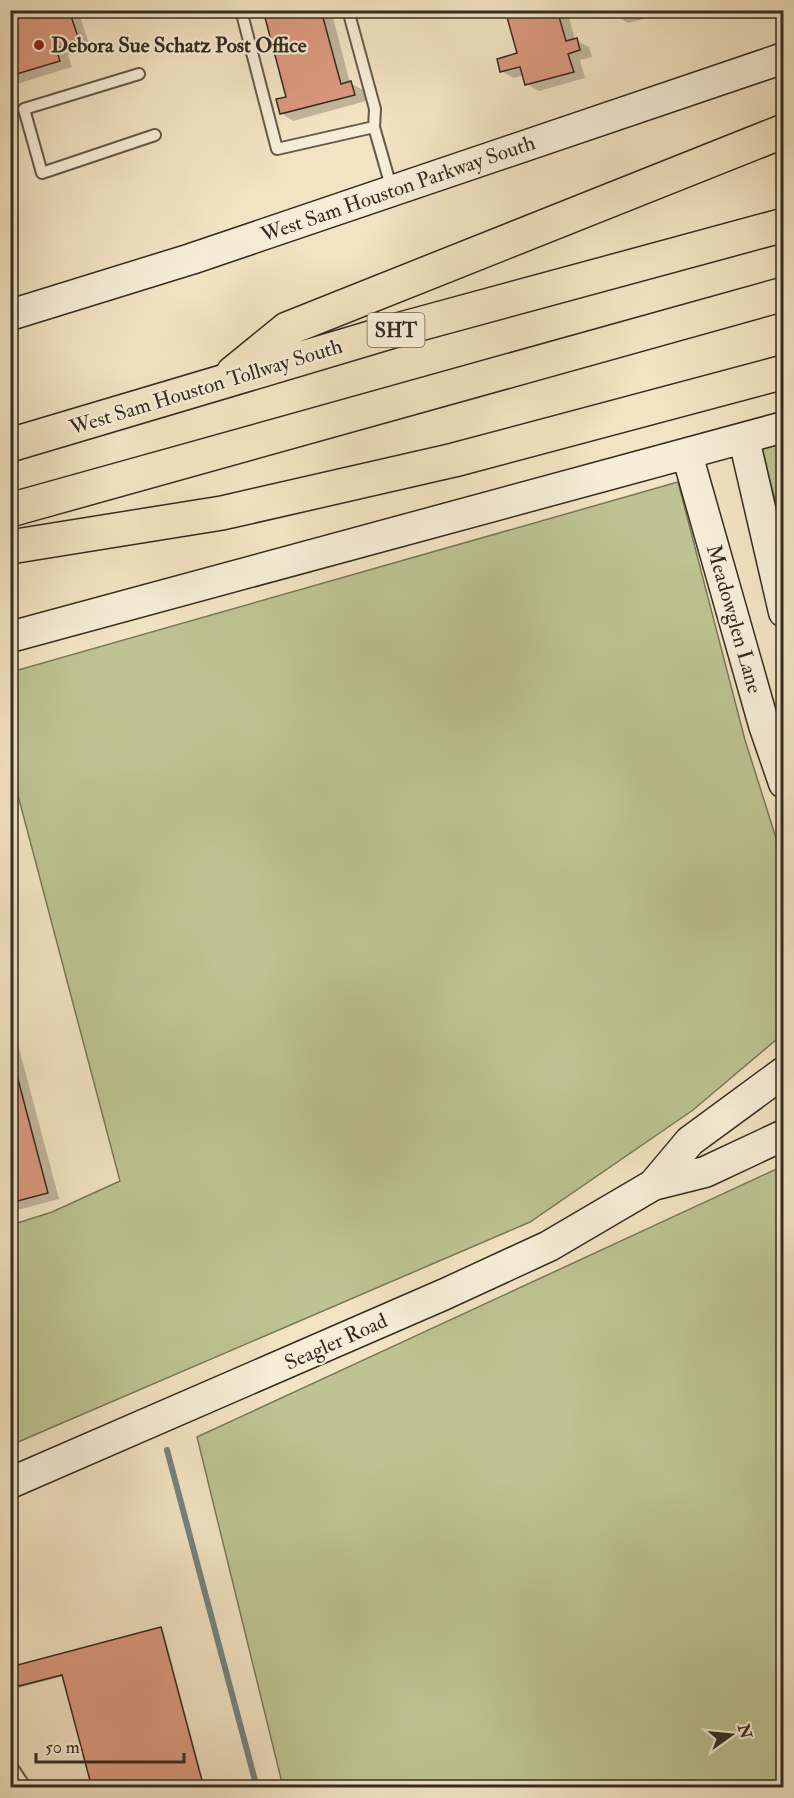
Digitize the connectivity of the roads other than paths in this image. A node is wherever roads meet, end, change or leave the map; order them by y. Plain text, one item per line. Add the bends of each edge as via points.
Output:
1 (241, 10) edge
2 (348, 10) edge
3 (783, 58) edge
4 (139, 74) dead end
5 (374, 127) junction
6 (783, 131) edge
7 (155, 135) dead end
8 (392, 190) junction
9 (783, 225) edge
10 (783, 294) edge
11 (10, 315) edge
12 (783, 372) edge
13 (222, 382) junction
14 (783, 428) edge
15 (744, 439) junction
16 (10, 445) edge
17 (687, 454) junction
18 (10, 510) edge
19 (10, 547) edge
20 (783, 612) edge
21 (10, 637) edge
22 (774, 721) edge
23 (783, 783) edge
24 (783, 1072) edge
25 (783, 1135) edge
26 (653, 1185) junction
27 (10, 1483) edge
28 (10, 1764) edge
29 (26, 1788) edge

1 - 5 lane via 277,148
2 - 5 lane via 375,109
3 - 8 main road, West Sam Houston Parkway South
4 - 7 lane via 24,109 42,173
5 - 8 lane
6 - 13 highway via 287,329
8 - 11 main road, West Sam Houston Parkway South via 191,259
9 - 13 highway, West Sam Houston Tollway South / SHT
10 - 18 highway
12 - 19 highway via 454,460 234,510
13 - 16 highway, West Sam Houston Tollway South / SHT
14 - 15 main road
15 - 17 main road
15 - 20 main road
17 - 21 main road
17 - 22 main road, Meadowglen Lane
22 - 23 main road, Meadowglen Lane
24 - 26 main road, Seagler Road via 690,1142
25 - 26 main road, Seagler Road via 705,1172
26 - 27 main road, Seagler Road via 549,1246 466,1285
28 - 29 lane

